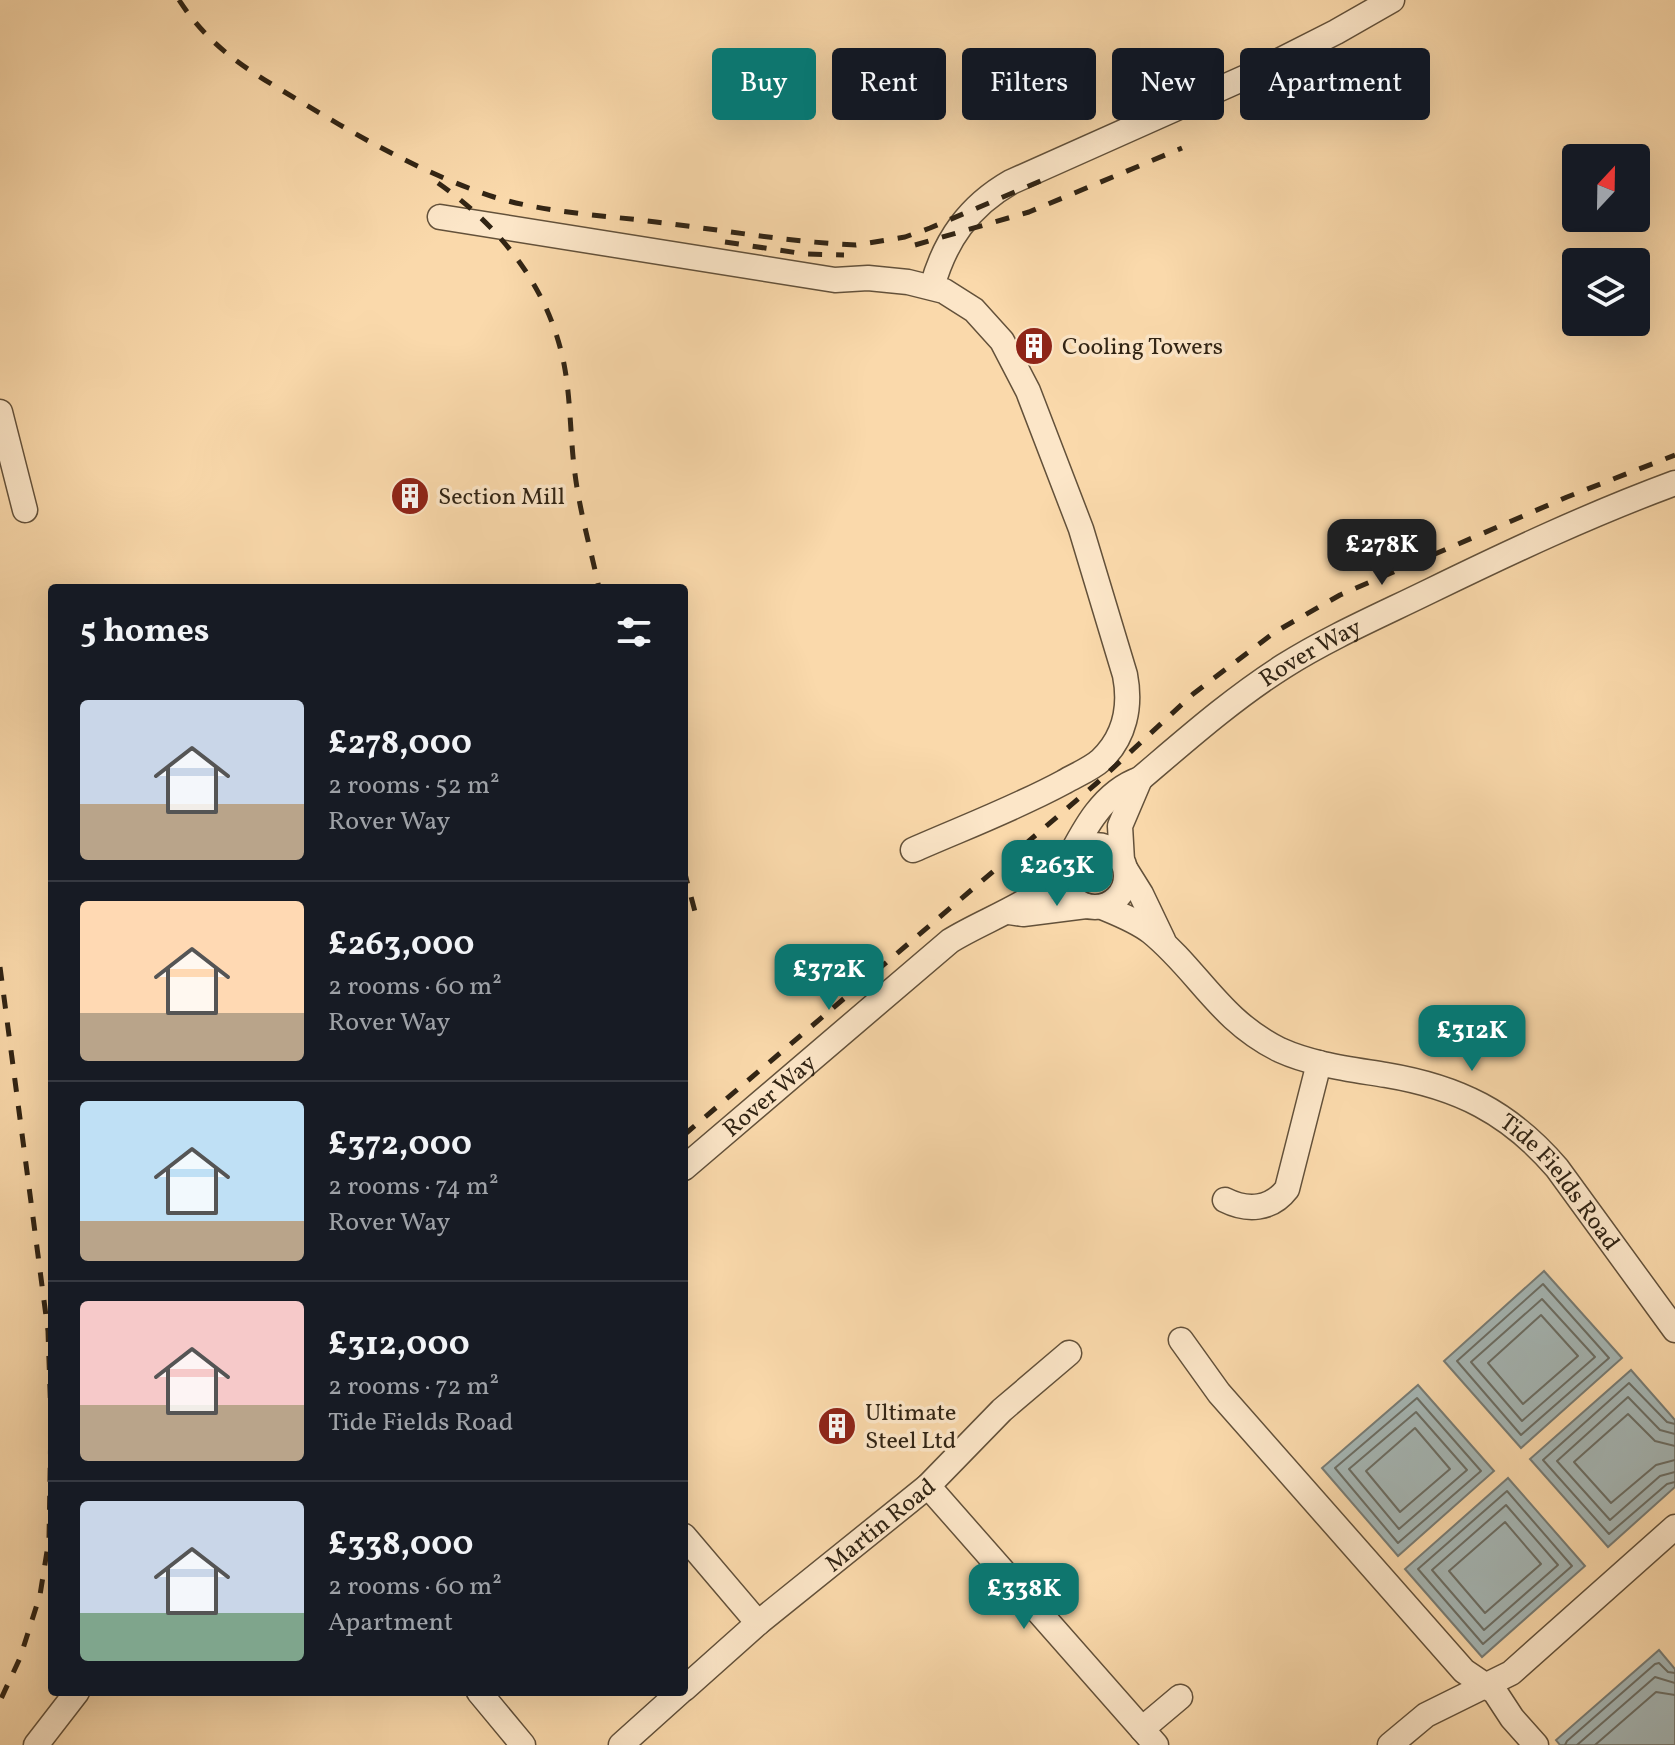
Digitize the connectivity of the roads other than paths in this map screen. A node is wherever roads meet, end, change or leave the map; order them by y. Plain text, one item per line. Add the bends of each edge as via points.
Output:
1 (1392, 0) edge
2 (440, 217) dead end
3 (932, 287) junction
4 (0, 412) edge
5 (1675, 483) edge
6 (25, 510) dead end
7 (1140, 779) junction
8 (913, 850) dead end
9 (1066, 865) junction
10 (1124, 866) junction
11 (1094, 907) junction
12 (1009, 912) junction
13 (1166, 946) junction
14 (1319, 1063) junction
15 (688, 1165) edge
16 (1225, 1200) dead end
17 (1675, 1330) edge
18 (1181, 1340) dead end
19 (1069, 1353) dead end
20 (928, 1486) junction
21 (1675, 1527) edge
22 (688, 1541) edge
23 (758, 1623) junction
24 (688, 1685) edge
25 (1486, 1686) junction
26 (74, 1696) edge
27 (482, 1696) edge
28 (675, 1696) edge
29 (1180, 1697) dead end
30 (1149, 1737) edge
31 (36, 1745) edge
32 (523, 1745) edge
33 (621, 1745) edge
34 (1390, 1745) edge
35 (1536, 1745) edge

1 - 3 street via 1253,74 998,189 954,234
2 - 3 street via 835,280 868,278
3 - 8 street via 985,320 1020,374 1089,550 1129,704 1116,739 1094,766
4 - 6 street
5 - 7 street, Rover Way via 1516,549 1296,659
7 - 9 street, Rover Way via 1125,784 1102,805
7 - 10 street, Rover Way via 1120,826
9 - 10 street via 1073,854 1090,846 1108,848
9 - 11 street via 1070,895
9 - 12 street, Rover Way via 1052,883
10 - 11 street via 1126,880 1119,897
10 - 13 street, Tide Fields Road
11 - 12 street, Rover Way
11 - 13 street, Tide Fields Road via 1148,930
12 - 15 street, Rover Way via 950,941
13 - 14 street, Tide Fields Road via 1241,1027 1279,1049
14 - 16 street via 1287,1189 1278,1199 1252,1208
14 - 17 street, Tide Fields Road via 1444,1088 1512,1125 1557,1168
18 - 25 street via 1239,1416 1464,1671
19 - 20 street, Martin Road via 1002,1410
20 - 23 street, Martin Road
20 - 30 street
21 - 25 street via 1511,1673
22 - 23 street
23 - 24 street, Martin Road
25 - 34 street via 1426,1715
25 - 35 street
26 - 31 street
27 - 32 street
28 - 33 street, Martin Road
29 - 30 street

